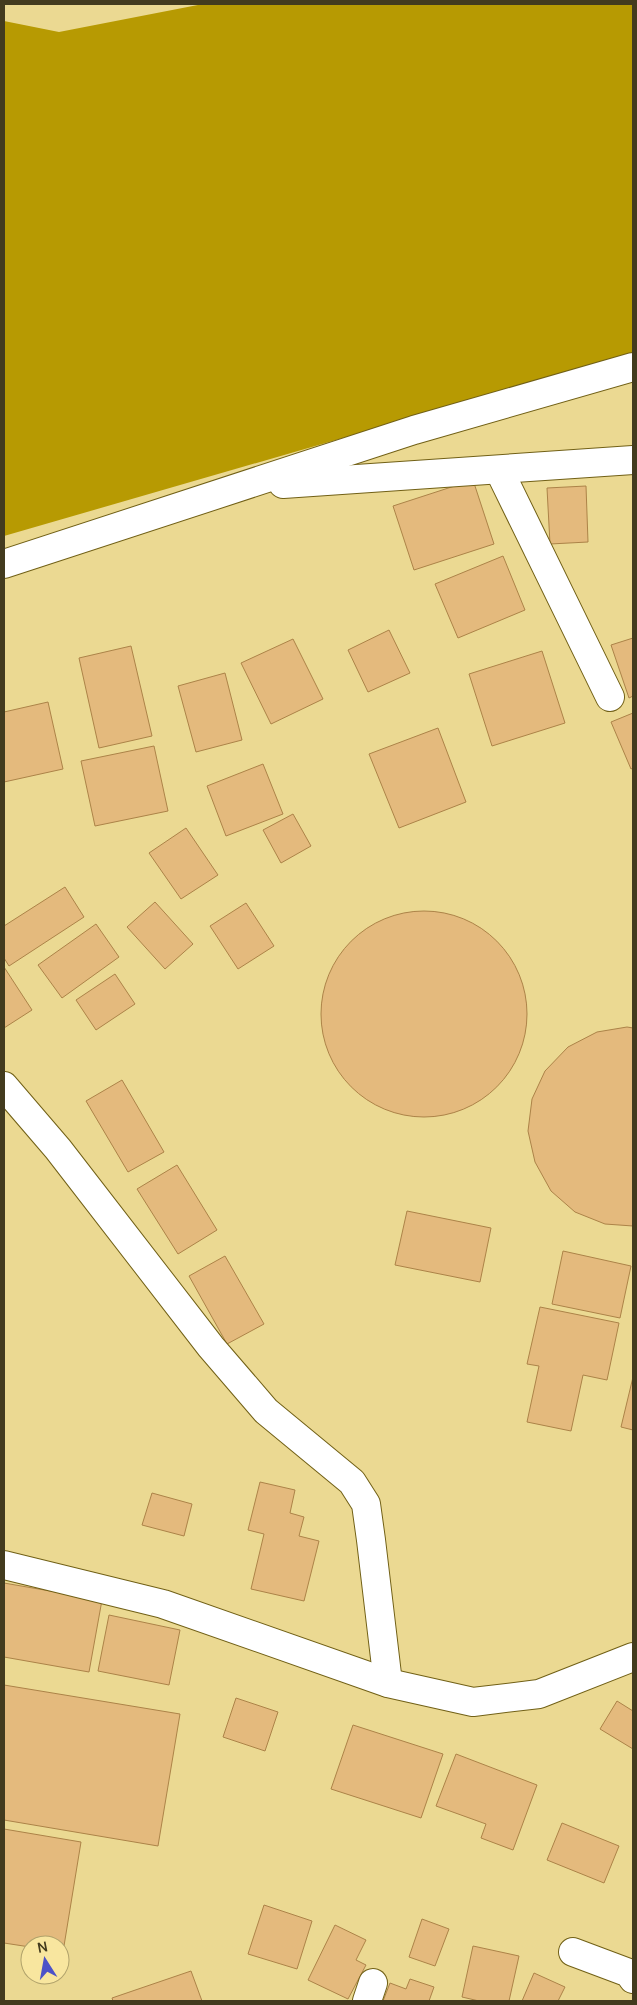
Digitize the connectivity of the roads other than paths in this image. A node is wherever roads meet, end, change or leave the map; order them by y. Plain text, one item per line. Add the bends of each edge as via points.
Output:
1 (633, 367) edge
2 (633, 460) edge
3 (499, 470) junction
4 (242, 487) junction
5 (4, 564) edge
6 (610, 697) dead end
7 (4, 1086) edge
8 (4, 1566) edge
9 (633, 1657) edge
10 (388, 1683) junction
11 (573, 1952) dead end
12 (633, 1979) edge

1 - 4 street via 414,430
2 - 3 street
3 - 4 street
3 - 6 street
4 - 5 street
7 - 10 street via 58,1149 211,1347 266,1411 352,1482 366,1504
8 - 10 street via 163,1604
9 - 10 street via 539,1694 473,1702
11 - 12 street via 629,1973

